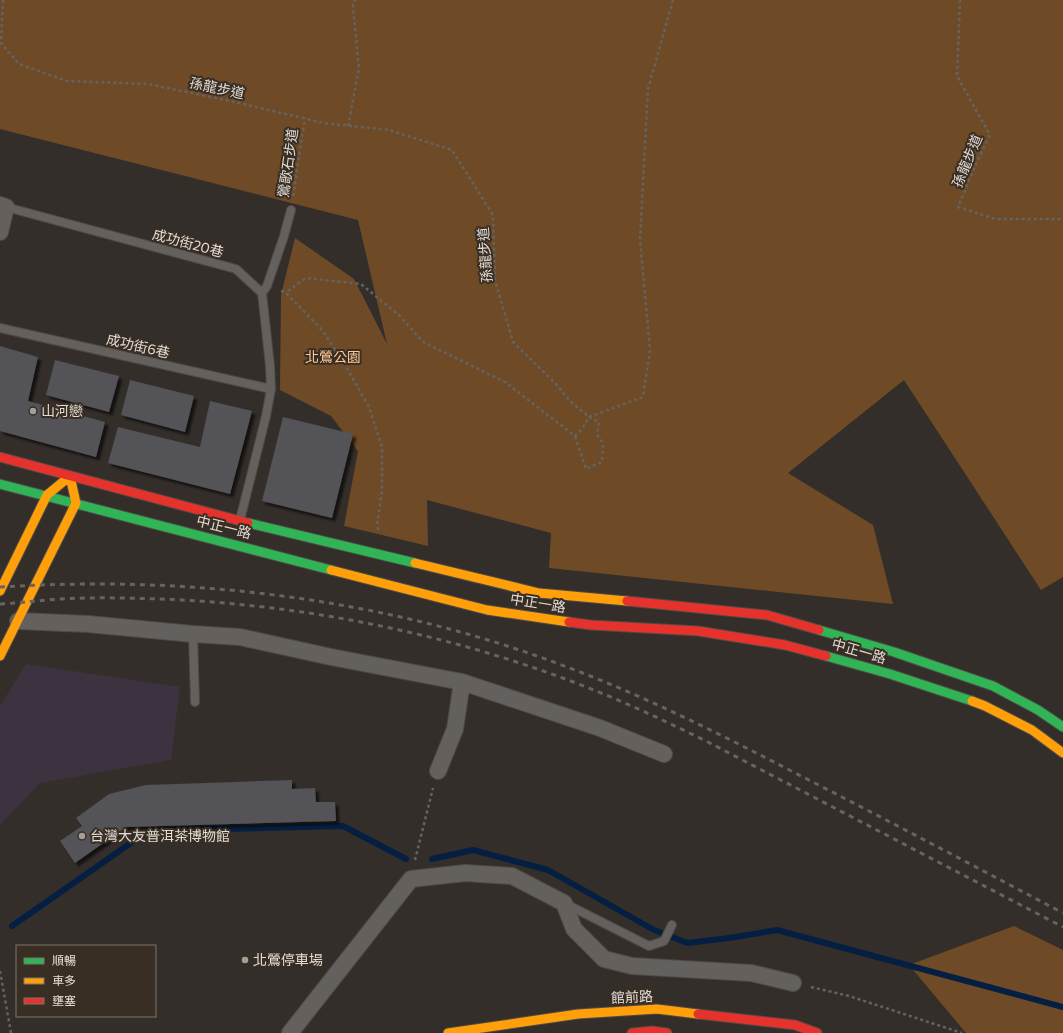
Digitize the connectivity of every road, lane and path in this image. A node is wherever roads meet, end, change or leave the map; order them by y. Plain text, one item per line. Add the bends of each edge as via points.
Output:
1 (3, 0) edge
2 (354, 0) edge
3 (673, 0) edge
4 (960, 0) edge
5 (305, 118) junction
6 (348, 126) junction
7 (3, 206) edge
8 (291, 210) joint
9 (1063, 220) edge
10 (0, 232) edge
11 (267, 286) junction
12 (288, 291) dead end
13 (262, 293) junction
14 (0, 328) edge
15 (271, 389) junction
16 (589, 417) junction
17 (574, 436) junction
18 (0, 457) edge
19 (70, 476) junction
20 (0, 484) edge
21 (47, 495) junction
22 (76, 503) junction
23 (240, 521) junction
24 (385, 556) junction
25 (0, 591) edge
26 (18, 621) junction
27 (193, 634) junction
28 (0, 656) edge
29 (462, 682) junction
30 (195, 702) dead end
31 (1063, 727) edge
32 (1063, 753) edge
33 (664, 754) dead end
34 (438, 771) joint
35 (411, 878) junction
36 (564, 903) junction
37 (672, 925) dead end
38 (0, 971) edge
39 (793, 983) joint
40 (11, 1033) edge
41 (290, 1033) edge
42 (448, 1033) edge
43 (632, 1033) edge
44 (667, 1033) edge
45 (817, 1033) edge
46 (962, 1033) edge

1 - 5 path, 孫龍步道 via 1,43 19,64 67,81 148,84
2 - 6 path via 359,68
3 - 16 path via 648,89 640,240 650,350 644,397
4 - 9 path, 孫龍步道 via 957,76 990,135 958,208 995,219
5 - 6 path, 孫龍步道
5 - 8 path, 鶯歌石步道
6 - 16 path, 孫龍步道 via 389,130 452,150 493,215 495,280 513,342
7 - 10 street
7 - 13 lane, 成功街20巷 via 236,269
8 - 11 lane
11 - 13 lane
11 - 24 path via 285,292 323,331 369,407 382,447 382,490 377,525
12 - 17 path via 306,278 361,284 400,316 423,342 505,382
13 - 15 lane
14 - 15 lane, 成功街6巷
15 - 23 lane
16 - 17 path
16 - 17 path, 孫龍步道 via 599,422 597,434 603,444 602,462 586,469
18 - 19 main road, 中正一路
19 - 21 main road
19 - 22 main road
19 - 23 main road, 中正一路
20 - 21 main road, 中正一路
21 - 22 main road, 中正一路
21 - 25 main road
22 - 26 main road
22 - 32 main road, 中正一路 via 487,610 591,625 698,631 785,644 890,674 985,706 1032,730
23 - 24 main road, 中正一路
24 - 31 main road, 中正一路 via 539,593 767,615 894,652 993,686 1038,710
26 - 27 street via 88,624
26 - 28 main road
27 - 29 street via 240,637
27 - 30 lane
29 - 33 street via 600,728
29 - 34 street via 455,730
34 - 35 path
35 - 36 street via 465,872 512,876
35 - 41 street
36 - 37 lane via 649,946 664,941
36 - 39 street via 574,929 604,959 632,966 751,973
38 - 40 path
39 - 46 path via 849,996
42 - 45 main road, 館前路 via 578,1014 657,1009 795,1025
43 - 44 main road

